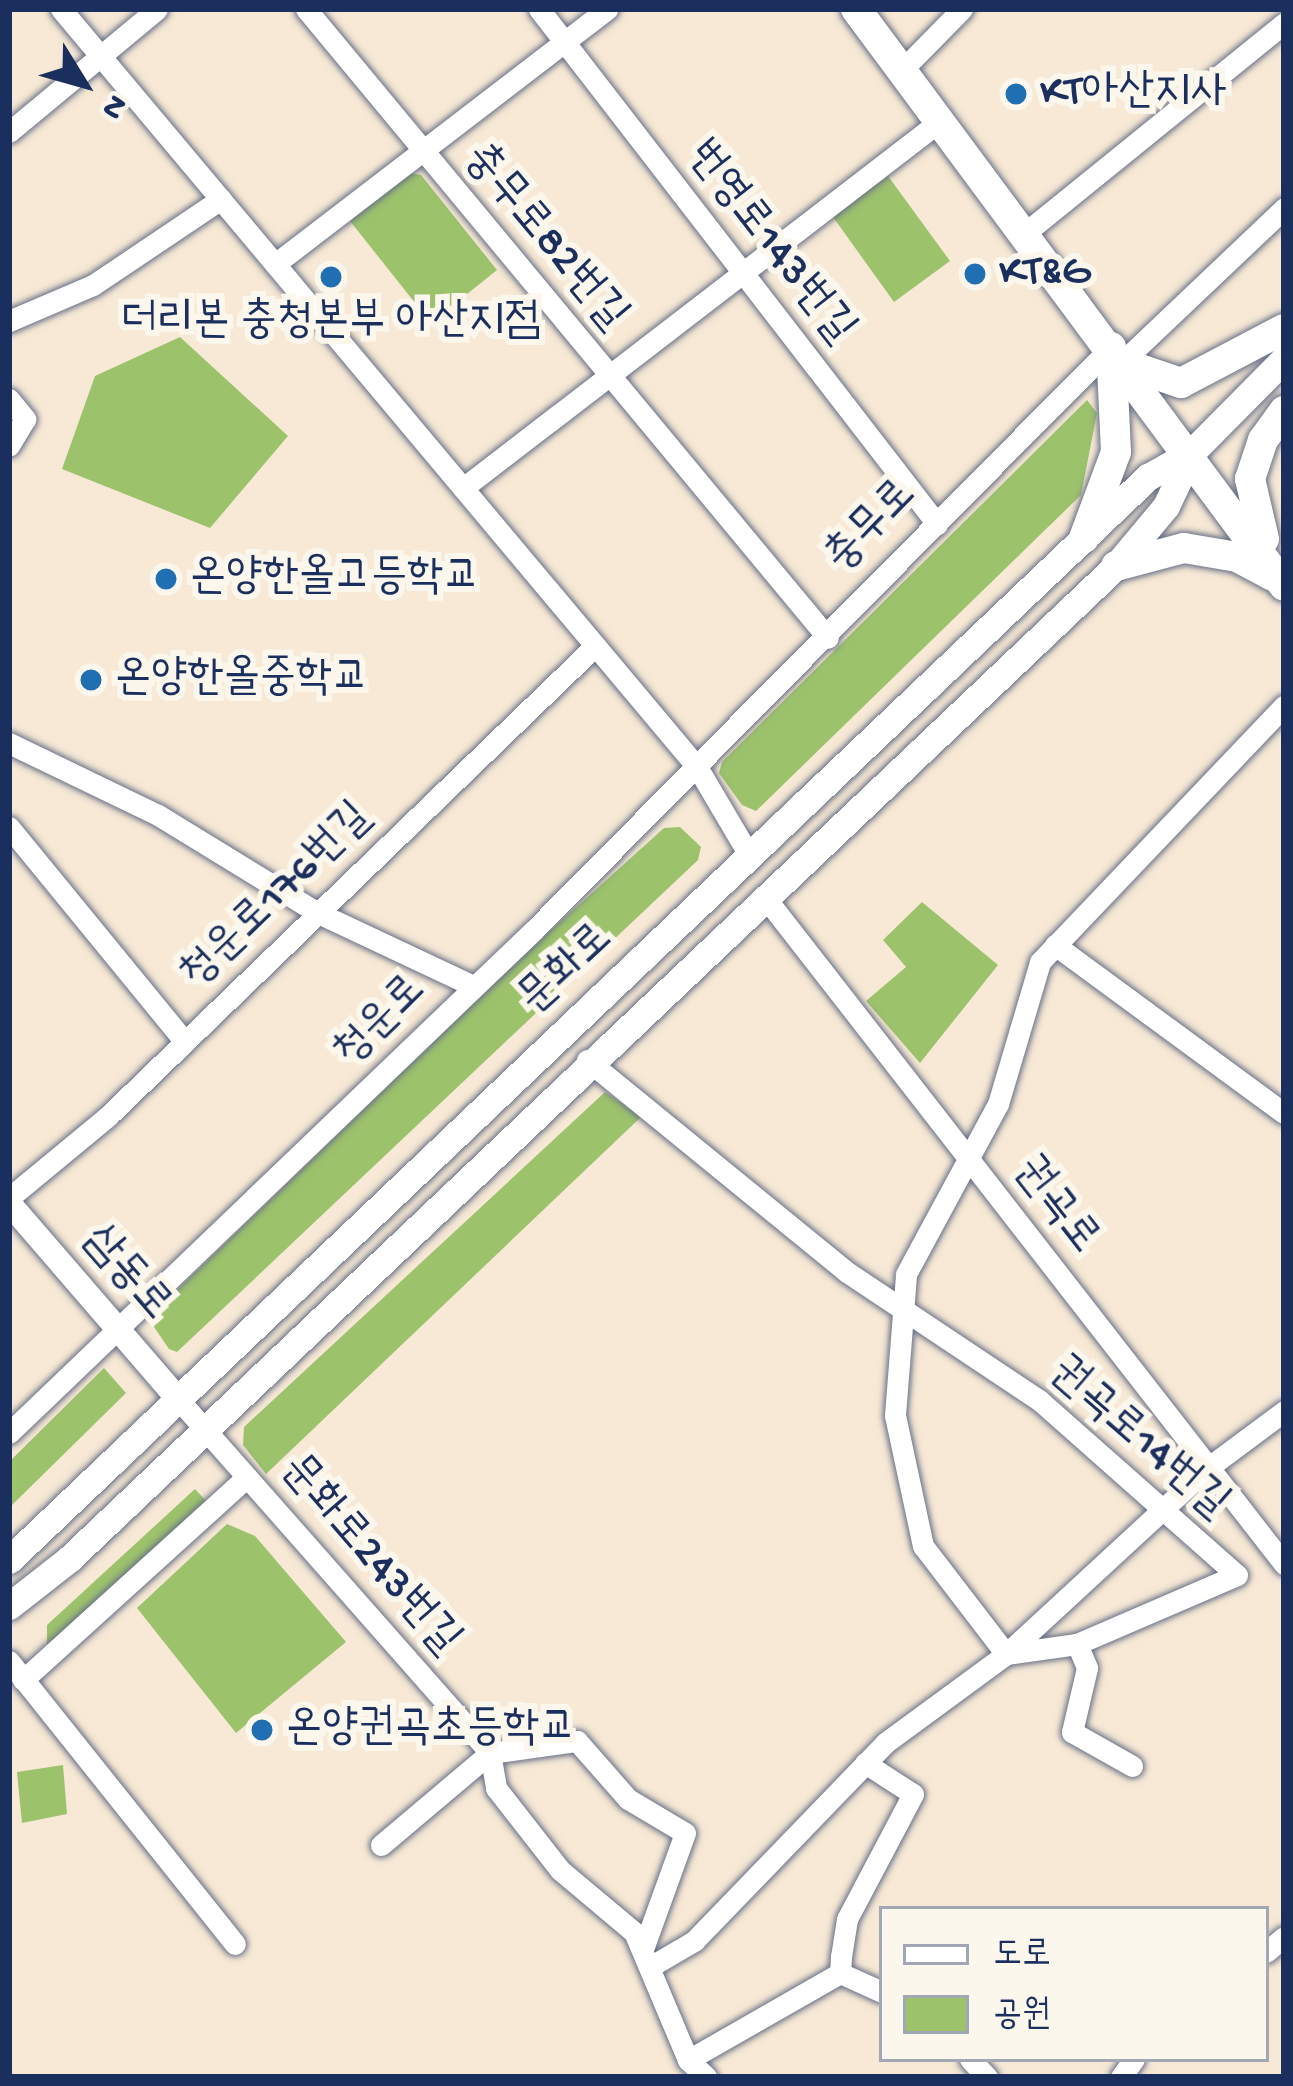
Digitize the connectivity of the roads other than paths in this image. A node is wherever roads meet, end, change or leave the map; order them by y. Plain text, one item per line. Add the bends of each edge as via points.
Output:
1 (61, 9) edge
2 (157, 9) edge
3 (306, 9) edge
4 (538, 9) edge
5 (608, 9) edge
6 (856, 9) edge
7 (962, 9) edge
8 (1284, 23) edge
9 (564, 42) junction
10 (100, 56) junction
11 (902, 70) junction
12 (940, 121) junction
13 (9, 132) edge
14 (421, 153) junction
15 (220, 200) junction
16 (1284, 208) edge
17 (1025, 233) junction
18 (275, 265) junction
19 (740, 270) junction
20 (9, 321) edge
21 (1284, 329) edge
22 (1117, 355) junction
23 (1284, 359) edge
24 (608, 374) junction
25 (9, 399) edge
26 (1284, 411) edge
27 (9, 446) edge
28 (1191, 453) junction
29 (463, 488) junction
30 (937, 524) junction
31 (1084, 538) junction
32 (1115, 566) junction
33 (1281, 582) edge
34 (828, 638) junction
35 (595, 646) junction
36 (1284, 706) edge
37 (9, 743) edge
38 (697, 767) junction
39 (9, 827) edge
40 (749, 855) junction
41 (764, 896) junction
42 (316, 912) junction
43 (1055, 945) junction
44 (473, 986) junction
45 (184, 1041) junction
46 (587, 1060) junction
47 (1284, 1113) edge
48 (968, 1158) junction
49 (9, 1200) edge
50 (900, 1308) junction
51 (121, 1334) junction
52 (179, 1400) junction
53 (1284, 1411) edge
54 (204, 1428) junction
55 (9, 1433) edge
56 (1208, 1467) junction
57 (247, 1477) junction
58 (1161, 1510) junction
59 (9, 1560) edge
60 (1284, 1564) edge
61 (12, 1608) edge
62 (1077, 1644) junction
63 (1006, 1654) junction
64 (16, 1671) edge
65 (490, 1753) junction
66 (865, 1763) junction
67 (1132, 1766) dead end
68 (381, 1845) dead end
69 (235, 1944) dead end
70 (648, 1955) junction
71 (840, 1973) junction
72 (879, 1991) edge
73 (688, 2060) junction
74 (706, 2077) edge

1 - 10 street
2 - 10 street
3 - 14 street
4 - 9 street, 번영로143번길
5 - 9 street, 충무로82번길
6 - 11 main road
7 - 11 street
8 - 17 street
9 - 14 street, 충무로82번길
9 - 19 street, 번영로143번길
10 - 13 street
10 - 15 street
11 - 12 main road
12 - 17 main road
12 - 19 street
14 - 18 street, 충무로82번길
14 - 24 street, 충무로82번길
15 - 18 street
15 - 20 street via 93,285
16 - 22 street, 충무로
17 - 22 main road
18 - 29 street
19 - 24 street
19 - 30 street, 번영로143번길
21 - 22 main road via 1180,383
22 - 28 main road
22 - 30 street, 충무로
22 - 31 main road via 1116,452
23 - 28 main road, 문화로
24 - 29 street
24 - 34 street, 충무로82번길
25 - 27 street via 26,419
26 - 33 main road via 1262,440 1250,479
28 - 31 main road, 문화로 via 1148,476
28 - 32 main road, 문화로 via 1166,506
28 - 33 main road
29 - 35 street
30 - 34 street, 충무로
31 - 40 main road, 문화로
32 - 33 main road via 1184,548 1237,557
32 - 41 main road, 문화로
34 - 38 street, 충무로
35 - 38 street
35 - 42 street, 청운로176번길
36 - 43 street
37 - 42 street via 158,815
38 - 40 street
38 - 44 street, 청운로
39 - 45 street
40 - 52 main road, 문화로
41 - 46 main road, 문화로
41 - 48 street, 권곡로
42 - 44 street
42 - 45 street, 청운로176번길
43 - 47 street
43 - 48 street via 1040,962 998,1104
44 - 51 street, 청운로
45 - 49 street, 청운로176번길
46 - 50 street, 문화로 via 709,1165
46 - 54 main road, 문화로
48 - 50 street via 906,1274
48 - 56 street, 권곡로
49 - 51 street, 삼동로
50 - 58 street, 권곡로14번길 via 1039,1400
50 - 63 street via 895,1415 923,1546
51 - 52 street, 삼동로
51 - 55 street, 청운로
52 - 54 street, 문화로243번길
52 - 59 main road, 문화로
53 - 56 street
54 - 57 street, 문화로243번길
54 - 61 main road, 문화로
56 - 58 street
56 - 60 street, 권곡로
57 - 64 street
57 - 65 street, 문화로243번길
58 - 62 street, 권곡로14번길 via 1237,1574
58 - 63 street
62 - 63 street, 권곡로14번길
62 - 67 street via 1087,1668 1072,1732
63 - 66 street, 권곡로14번길
64 - 69 street
65 - 68 street
65 - 70 street, 문화로243번길 via 506,1802 560,1870
65 - 70 street via 577,1741 628,1799 685,1833
66 - 70 street, 권곡로14번길 via 710,1927
66 - 71 street via 913,1793 848,1919
70 - 73 street, 문화로243번길
71 - 72 street
71 - 73 street
73 - 74 street, 문화로243번길

